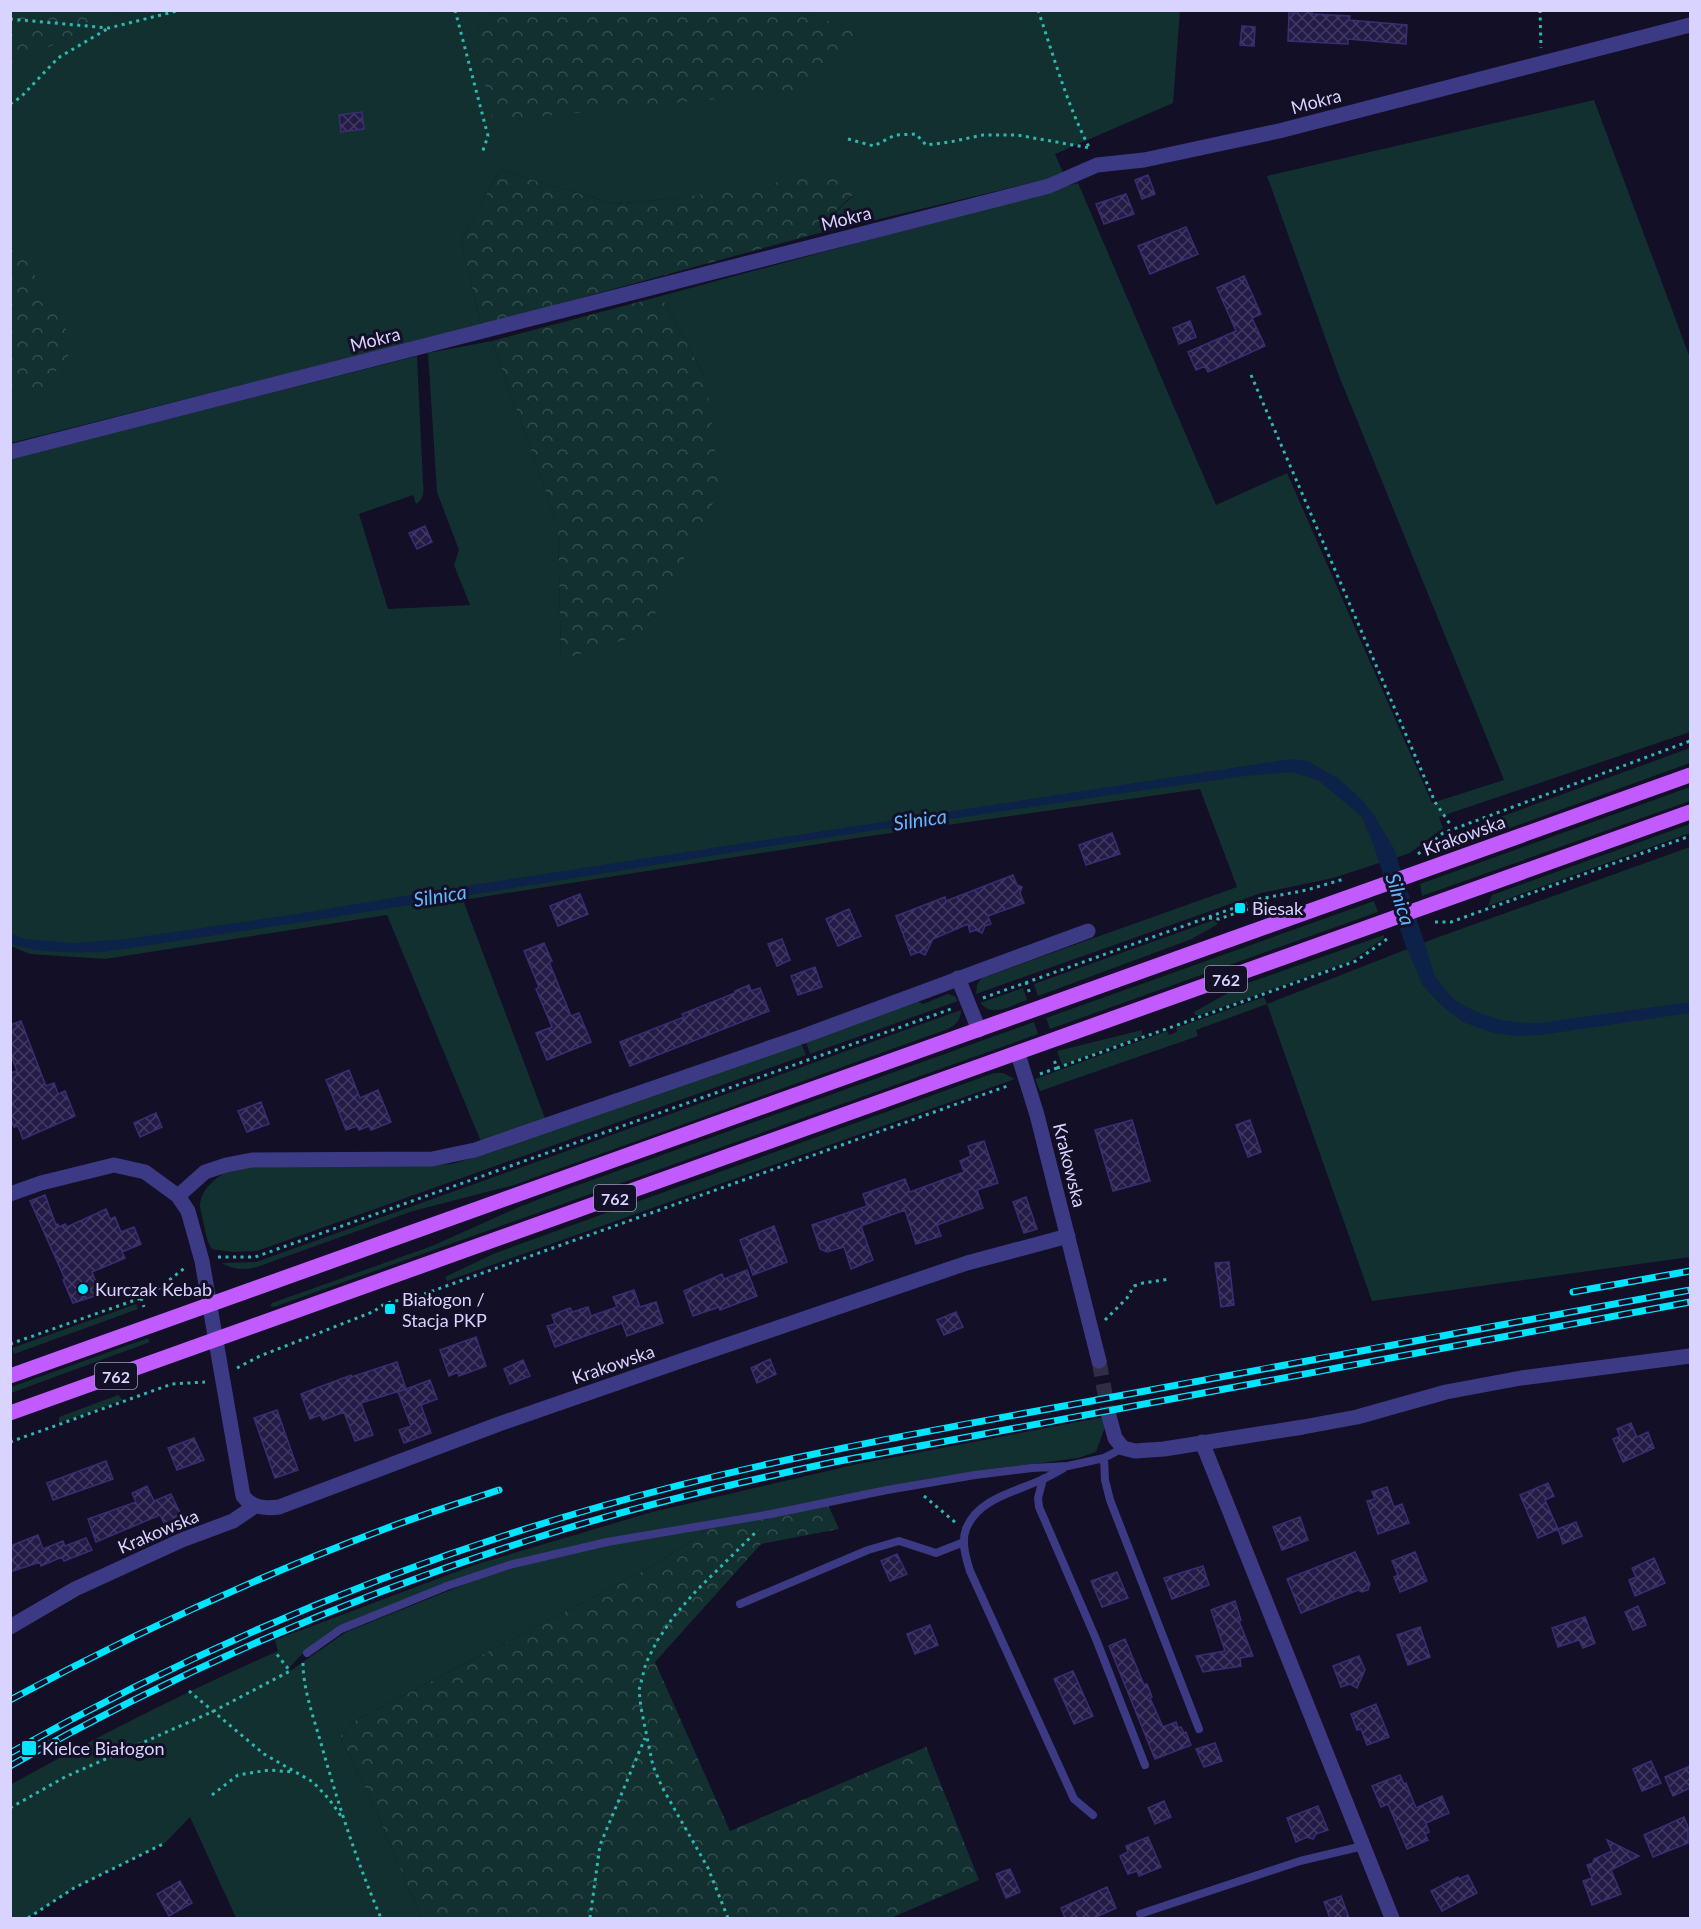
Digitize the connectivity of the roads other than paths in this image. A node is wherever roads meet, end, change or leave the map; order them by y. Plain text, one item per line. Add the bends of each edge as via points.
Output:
1 (1690, 25) edge
2 (10, 452) edge
3 (1690, 775) edge
4 (1690, 812) edge
5 (1088, 931) dead end
6 (958, 978) junction
7 (979, 1030) junction
8 (1018, 1054) junction
9 (10, 1194) edge
10 (178, 1196) junction
11 (1068, 1236) junction
12 (211, 1305) junction
13 (217, 1340) junction
14 (1690, 1356) edge
15 (1099, 1361) tunnel mouth
16 (10, 1376) edge
17 (10, 1413) edge
18 (1109, 1416) tunnel mouth
19 (1202, 1442) junction
20 (1123, 1448) junction
21 (1104, 1458) junction
22 (1068, 1466) junction
23 (1043, 1479) junction
24 (255, 1506) junction
25 (964, 1542) junction
26 (740, 1604) dead end
27 (10, 1627) edge
28 (307, 1653) road end
29 (1199, 1729) dead end
30 (1145, 1765) dead end
31 (1093, 1815) dead end
32 (1363, 1846) junction
33 (1140, 1914) dead end
34 (1392, 1918) edge

1 - 2 street, Mokra via 1279,131 1144,160 1097,165 1049,186
3 - 7 main road, Krakowska / 762
4 - 8 main road, 762 via 1431,915 1381,924
5 - 6 street
6 - 7 street
6 - 10 street via 475,1150 432,1159 252,1160 205,1172
7 - 12 main road, Krakowska / 762
8 - 11 street, Krakowska
8 - 13 main road, 762
9 - 10 street via 114,1166 146,1172
10 - 12 street via 188,1211
11 - 15 street
11 - 24 street, Krakowska via 967,1263 681,1361 279,1507
12 - 13 street
12 - 16 main road, Krakowska / 762
13 - 17 main road, 762
13 - 24 street via 243,1496
14 - 19 street via 1521,1378 1446,1392 1357,1417
18 - 20 street
19 - 20 street via 1135,1451
19 - 32 street
20 - 21 lane
21 - 22 lane
21 - 29 lane via 1110,1500
22 - 23 lane
22 - 28 lane via 911,1486 607,1542 492,1570 341,1629
23 - 25 lane via 980,1509 965,1530
23 - 30 lane via 1039,1507
24 - 27 street, Krakowska via 233,1521 75,1589
25 - 26 lane via 936,1553 899,1540
25 - 31 lane via 970,1571 1074,1799
32 - 33 lane via 1300,1861
32 - 34 street

